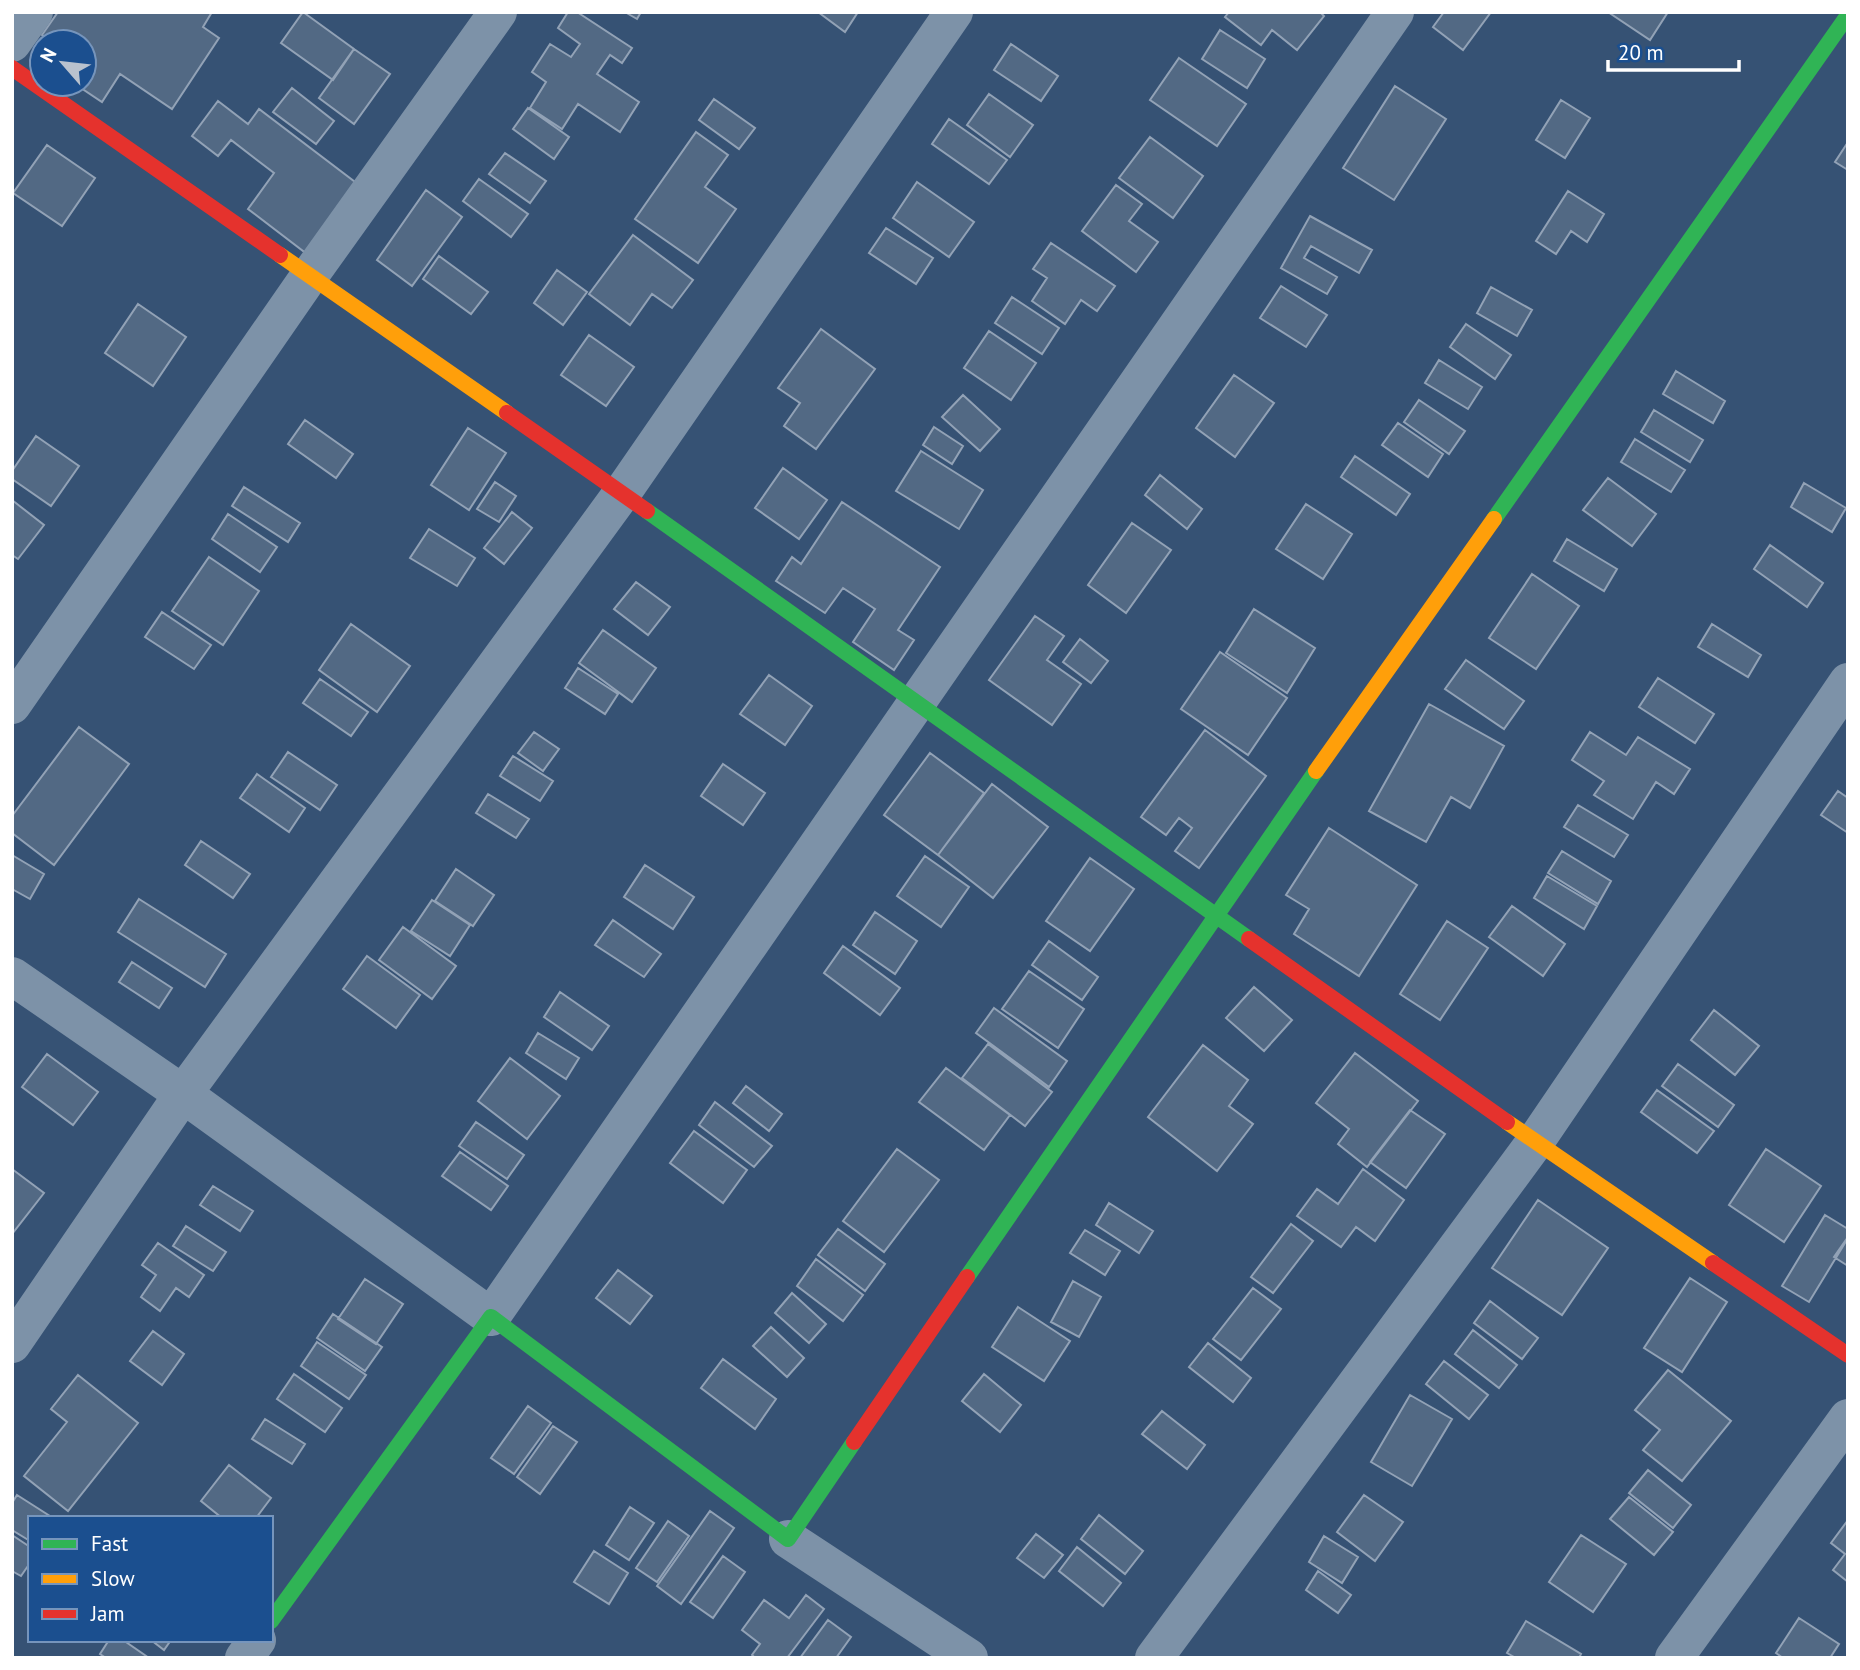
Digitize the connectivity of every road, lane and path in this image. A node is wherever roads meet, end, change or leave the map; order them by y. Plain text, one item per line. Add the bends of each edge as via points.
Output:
1 (34, 12) edge
2 (498, 12) edge
3 (954, 12) edge
4 (1395, 12) edge
5 (1848, 15) edge
6 (12, 43) edge
7 (12, 68) edge
8 (310, 275) junction
9 (622, 493) junction
10 (1848, 682) edge
11 (918, 703) junction
12 (12, 705) edge
13 (1216, 914) junction
14 (12, 976) edge
15 (183, 1094) junction
16 (1535, 1142) junction
17 (491, 1317) junction
18 (12, 1344) edge
19 (1848, 1356) edge
20 (1848, 1418) edge
21 (788, 1539) junction
22 (273, 1617) edge
23 (256, 1642) edge
24 (244, 1658) edge
25 (969, 1658) edge
26 (1154, 1658) edge
27 (1674, 1658) edge

1 - 6 street
2 - 8 street
3 - 9 street
4 - 11 street
5 - 13 street
7 - 8 street
8 - 9 street
8 - 12 street
9 - 11 street
9 - 15 street
10 - 16 street
11 - 13 street
11 - 17 street
13 - 16 street
13 - 21 street
14 - 15 street
15 - 17 street
15 - 18 street
16 - 19 street
16 - 26 street
17 - 21 street
17 - 22 street
20 - 27 street
21 - 25 street
23 - 24 street

